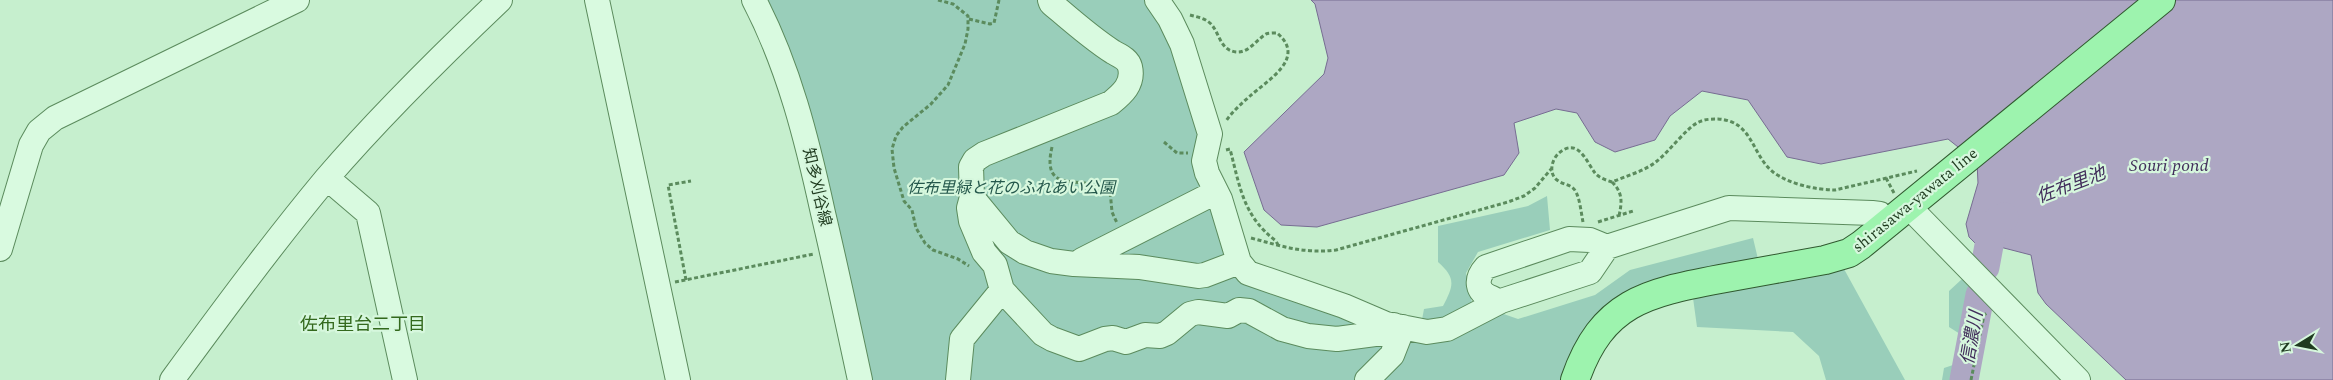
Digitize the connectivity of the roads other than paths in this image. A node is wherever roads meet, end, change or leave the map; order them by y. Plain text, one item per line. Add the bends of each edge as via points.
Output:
1 (297, 0) edge
2 (500, 0) edge
3 (597, 0) edge
4 (754, 0) edge
5 (1050, 0) edge
6 (2161, 0) edge
7 (1162, 7) edge
8 (327, 178) junction
9 (1216, 192) junction
10 (972, 196) junction
11 (1899, 216) junction
12 (1607, 247) junction
13 (0, 249) edge
14 (1239, 262) junction
15 (1079, 264) junction
16 (1002, 290) junction
17 (1494, 304) junction
18 (1398, 326) junction
19 (172, 380) edge
20 (404, 380) edge
21 (678, 380) edge
22 (860, 380) edge
23 (958, 380) edge
24 (1367, 380) edge
25 (1575, 380) edge
26 (2078, 380) edge

1 - 13 street via 55,118 39,131 26,161
2 - 8 street via 443,54
3 - 21 street
4 - 22 street, 知多刈谷線 via 787,75 809,150
5 - 10 street via 1081,29 1124,58 1130,66 1130,80 1124,92 1111,103 975,160 971,167
6 - 11 main road, shirasawa-yawata line
7 - 9 street via 1182,44 1210,134 1204,161
8 - 19 street via 252,271
8 - 20 street via 368,213
9 - 14 street
9 - 15 street
10 - 15 street via 1009,242 1025,252 1051,261
10 - 16 street via 969,208 971,221 984,252 994,265
11 - 12 street via 1729,208
11 - 25 main road, shirasawa-yawata line via 1861,245 1841,255 1645,296 1627,306 1594,339
11 - 26 street via 1998,300
12 - 17 street via 1590,272
12 - 17 street via 1585,239 1569,239 1486,267 1480,273 1480,288
14 - 15 street via 1198,276 1139,267
14 - 18 street via 1248,273
16 - 18 street via 1043,334 1079,349 1105,339 1126,342 1145,335 1160,336 1190,314 1198,312 1228,316 1239,310 1249,311 1282,329 1337,339 1378,335
16 - 23 street via 962,339
17 - 18 street via 1447,329 1427,332
18 - 24 street via 1392,355

